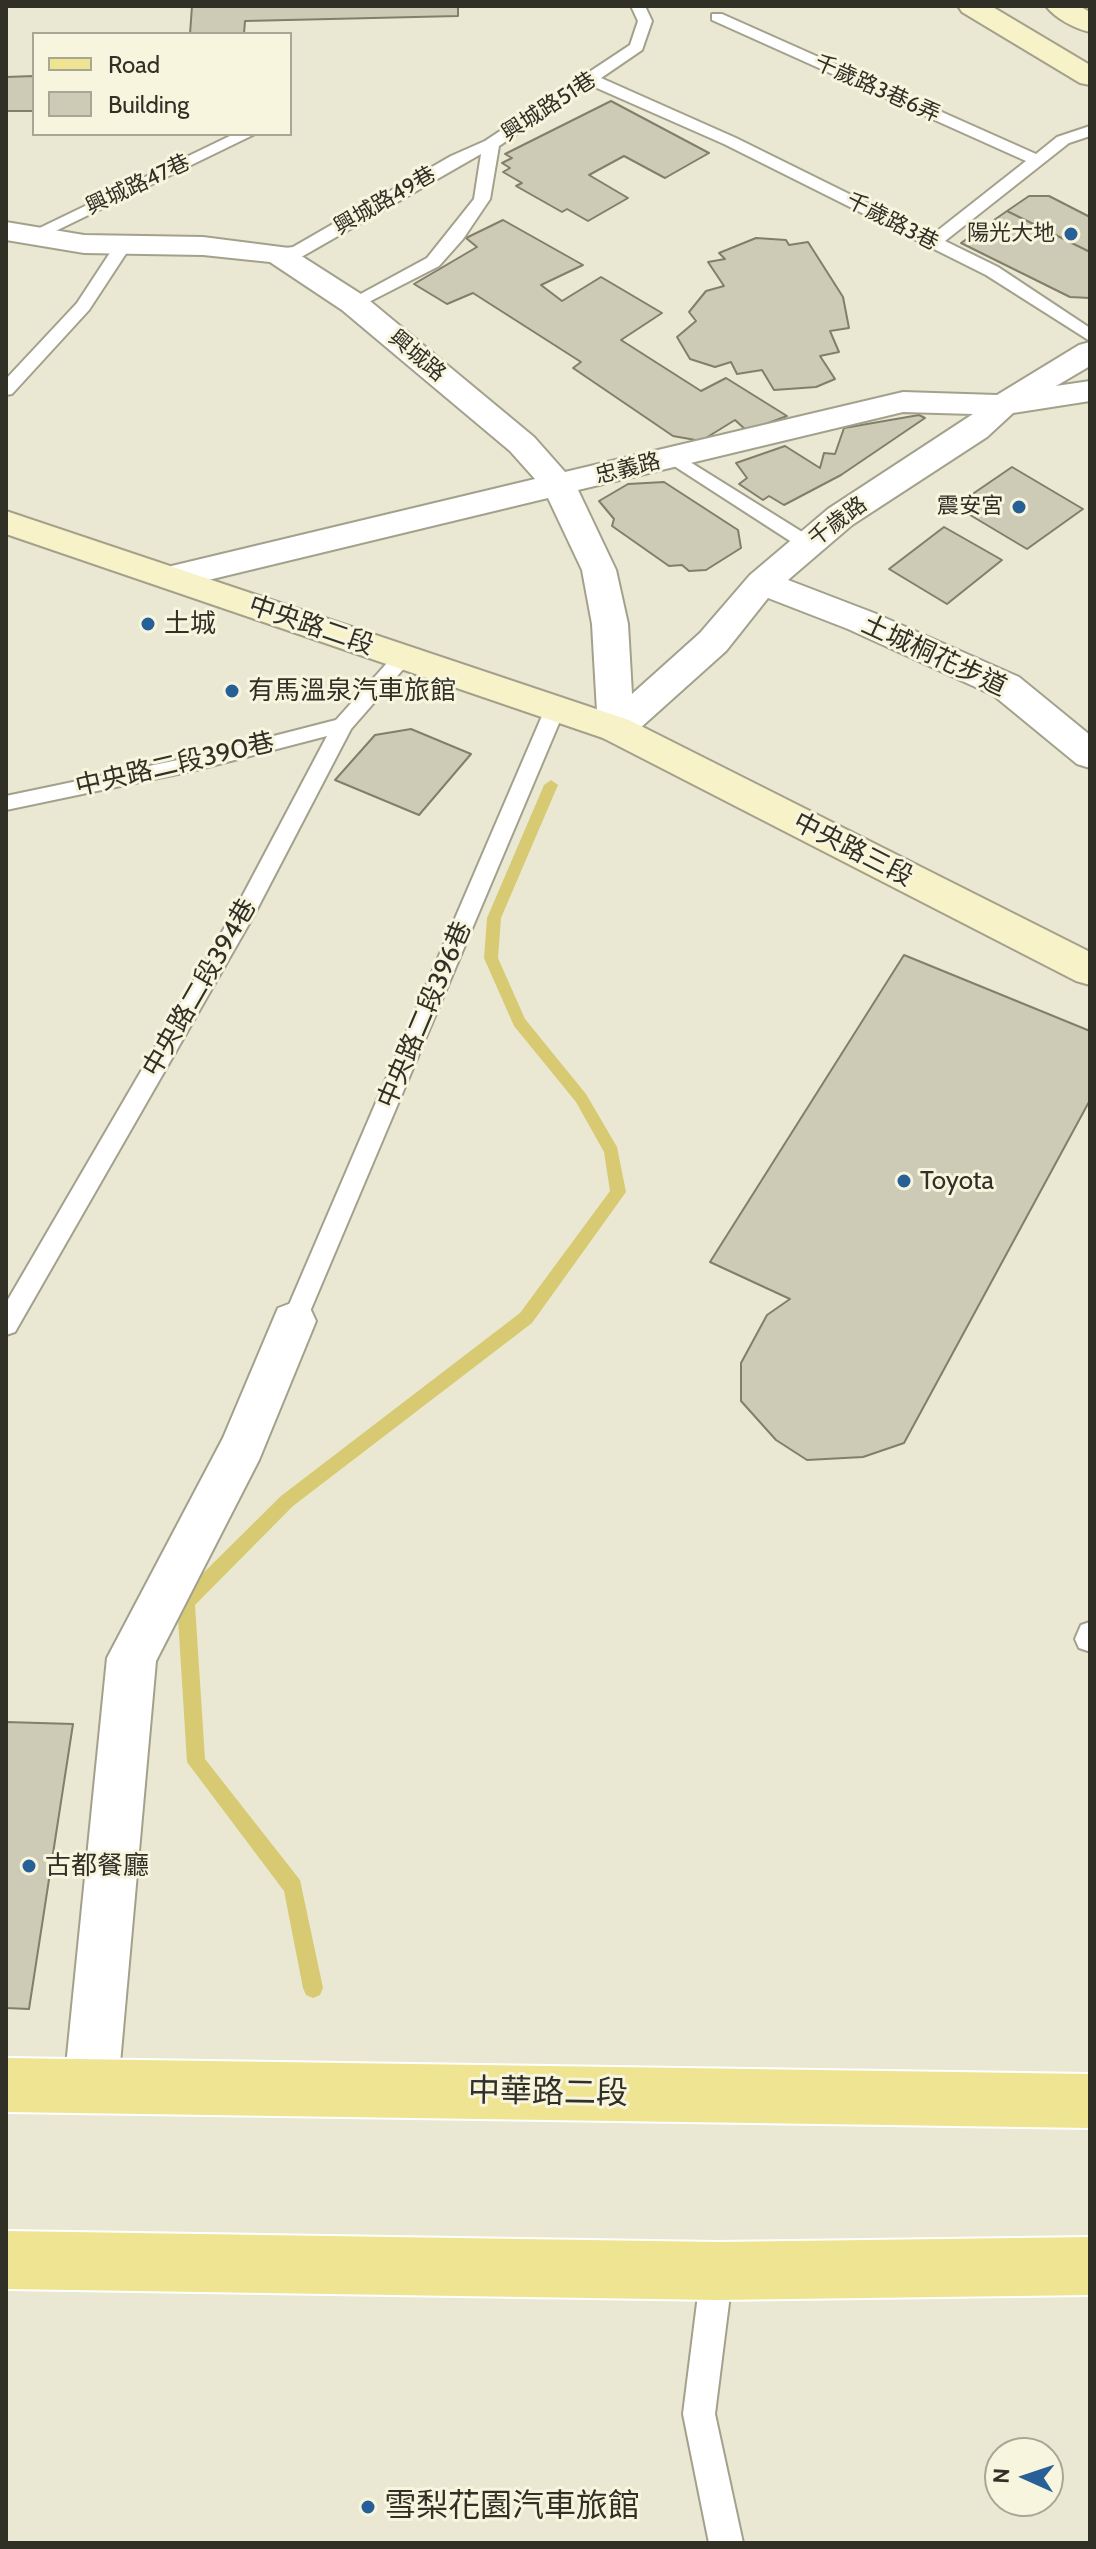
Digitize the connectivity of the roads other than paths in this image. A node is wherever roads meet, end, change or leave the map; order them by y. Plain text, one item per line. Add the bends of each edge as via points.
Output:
1 (638, 6) edge
2 (972, 6) edge
3 (1060, 6) edge
4 (717, 17) dead end
5 (1090, 24) edge
6 (1090, 77) edge
7 (592, 80) junction
8 (1090, 131) edge
9 (242, 136) edge
10 (491, 144) junction
11 (1037, 160) junction
12 (18, 234) edge
13 (934, 242) junction
14 (123, 246) junction
15 (278, 254) junction
16 (353, 303) junction
17 (1090, 336) edge
18 (1090, 352) edge
19 (6, 390) edge
20 (1090, 390) edge
21 (1003, 405) junction
22 (674, 458) junction
23 (559, 486) junction
24 (6, 522) edge
25 (808, 544) junction
26 (171, 577) junction
27 (762, 583) junction
28 (403, 658) junction
29 (555, 709) junction
30 (343, 725) junction
31 (616, 729) junction
32 (1090, 755) edge
33 (6, 803) edge
34 (1090, 970) edge
35 (294, 1321) joint
36 (6, 1325) edge
37 (6, 2085) edge
38 (91, 2086) junction
39 (1090, 2101) edge
40 (6, 2260) edge
41 (1090, 2266) edge
42 (717, 2271) junction
43 (726, 2543) edge

1 - 7 lane, 興城路51巷 via 645,21 637,47
2 - 6 street
3 - 5 street
4 - 11 lane, 千歲路3巷6弄
7 - 10 lane, 興城路51巷
7 - 13 lane, 千歲路3巷
8 - 11 lane via 1063,140
9 - 12 lane, 興城路47巷
10 - 15 lane, 興城路49巷 via 297,252
10 - 16 lane, 興城路51巷 via 482,199 457,235 433,262
11 - 13 lane
12 - 14 street, 興城路
13 - 17 lane, 千歲路3巷 via 992,271
14 - 15 street, 興城路 via 203,246
14 - 19 lane via 83,306
15 - 16 street, 興城路
16 - 23 street, 興城路 via 522,444
18 - 21 street, 千歲路
20 - 21 street, 忠義路
21 - 22 street, 忠義路 via 903,402
21 - 25 street, 千歲路 via 975,430 840,517
22 - 23 street, 忠義路
22 - 25 lane
23 - 26 street, 忠義路
23 - 31 street, 興城路 via 599,570 610,624
24 - 26 street, 中央路二段
25 - 27 street, 千歲路
26 - 28 street, 中央路二段
27 - 31 street, 千歲路 via 713,642
27 - 32 street, 土城桐花步道 via 1006,686
28 - 29 street, 中央路二段
28 - 30 lane, 中央路二段394巷
29 - 31 street, 中央路二段
29 - 35 lane, 中央路二段396巷
30 - 33 lane, 中央路二段390巷
30 - 36 lane, 中央路二段394巷 via 245,911
31 - 34 street, 中央路三段
35 - 38 street via 243,1446 132,1658
37 - 38 main road, 中華路二段
38 - 39 main road, 中華路二段
40 - 42 main road
41 - 42 main road
42 - 43 lane via 699,2414

